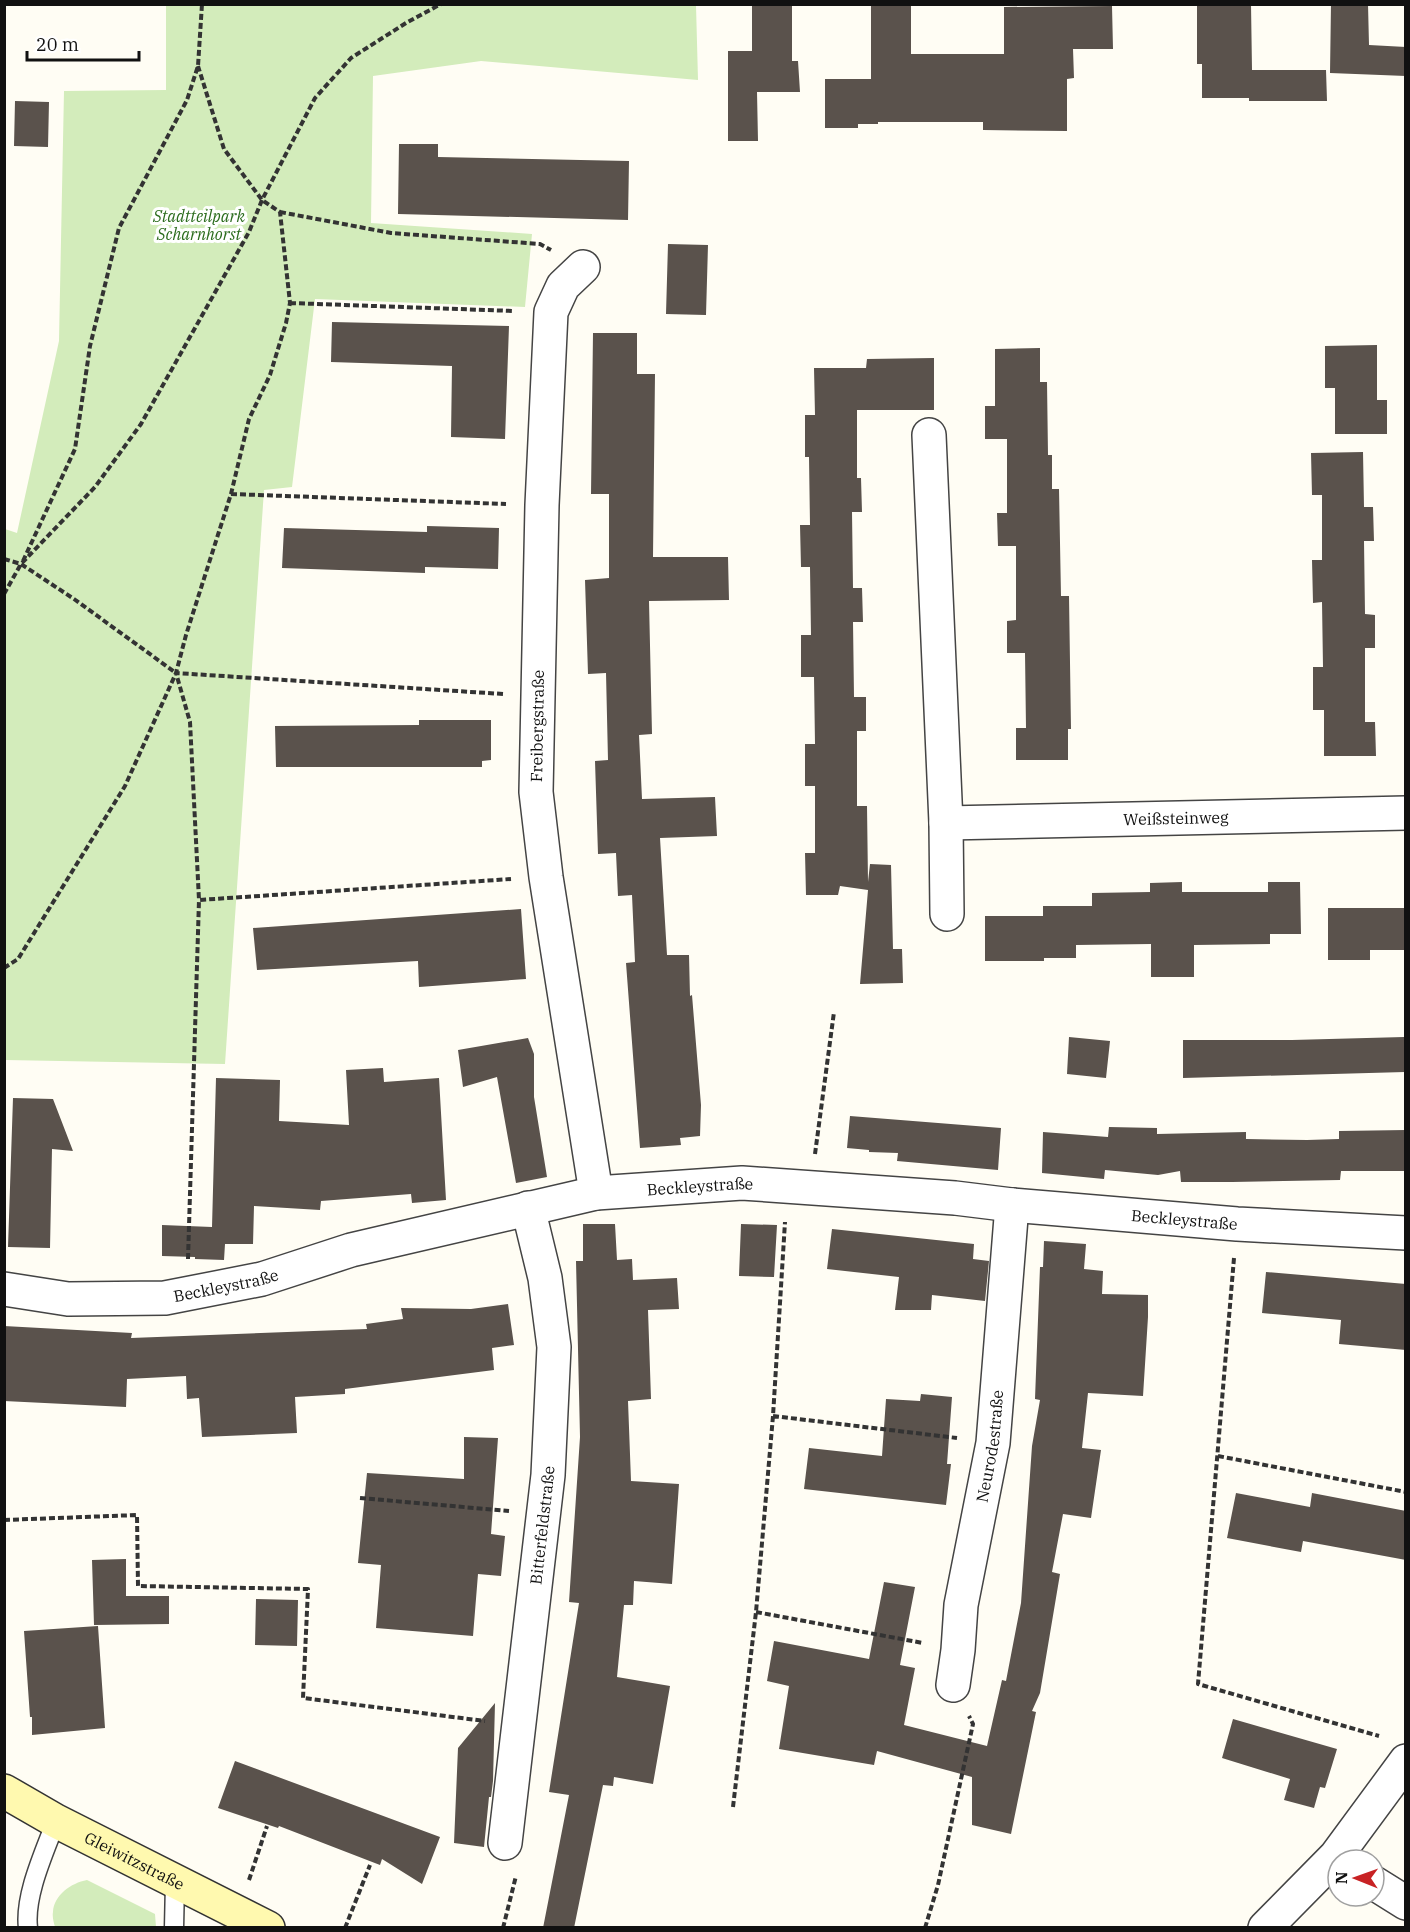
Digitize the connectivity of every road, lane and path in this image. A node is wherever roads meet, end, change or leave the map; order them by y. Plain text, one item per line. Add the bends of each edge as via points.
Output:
1 (202, 4) edge
2 (441, 4) edge
3 (198, 66) junction
4 (262, 200) junction
5 (280, 212) junction
6 (583, 267) joint
7 (290, 303) junction
8 (551, 312) junction
9 (928, 435) dead end
10 (231, 494) junction
11 (542, 505) junction
12 (4, 559) edge
13 (21, 564) junction
14 (4, 594) edge
15 (176, 674) junction
16 (537, 697) junction
17 (1406, 813) edge
18 (946, 823) junction
19 (546, 877) junction
20 (199, 900) junction
21 (947, 914) dead end
22 (4, 968) edge
23 (834, 1012) dead end
24 (787, 1185) junction
25 (596, 1192) junction
26 (1012, 1205) junction
27 (528, 1208) junction
28 (1237, 1224) junction
29 (1406, 1233) edge
30 (4, 1289) edge
31 (187, 1294) junction
32 (773, 1416) junction
33 (993, 1443) junction
34 (1218, 1456) junction
35 (1406, 1492) edge
36 (360, 1498) dead end
37 (543, 1514) junction
38 (4, 1520) edge
39 (756, 1612) junction
40 (958, 1650) junction
41 (953, 1685) joint
42 (519, 1725) junction
43 (1384, 1738) dead end
44 (1406, 1761) edge
45 (4, 1791) edge
46 (733, 1807) dead end
47 (56, 1821) junction
48 (267, 1826) dead end
49 (506, 1843) joint
50 (1345, 1848) edge
51 (370, 1865) dead end
52 (1326, 1870) edge
53 (175, 1882) junction
54 (248, 1884) dead end
55 (1386, 1890) edge
56 (1406, 1903) edge
57 (28, 1928) edge
58 (174, 1928) edge
59 (268, 1928) edge
60 (345, 1928) edge
61 (503, 1928) edge
62 (925, 1928) edge
63 (1265, 1928) edge

1 - 3 path
2 - 4 path via 351,58 315,98
3 - 4 path via 224,149
3 - 13 path via 187,100 119,228 90,346 75,449
4 - 5 path
4 - 13 path via 249,232 141,424 95,487
5 - 6 path via 391,233 540,244
5 - 7 path
6 - 8 street, Freibergstraße via 563,286
7 - 8 path
7 - 10 path via 270,375 249,419
8 - 11 street, Freibergstraße
9 - 18 street
10 - 11 path
10 - 15 path
11 - 16 street, Freibergstraße
12 - 13 path
13 - 14 path
13 - 15 path
15 - 16 path
15 - 20 path via 190,722
15 - 22 path via 125,786 18,959
16 - 19 street, Freibergstraße via 536,792
17 - 18 street, Weißsteinweg
18 - 21 street
19 - 20 path
19 - 25 street, Freibergstraße
20 - 31 path
23 - 24 path via 813,1168
24 - 25 street, Beckleystraße via 742,1183
24 - 26 street, Beckleystraße
24 - 32 path
25 - 27 street, Beckleystraße
26 - 28 street, Beckleystraße
26 - 33 street, Neurodestraße
27 - 31 street, Beckleystraße via 351,1250 262,1279
27 - 37 street, Bitterfeldstraße via 545,1278 554,1347
28 - 29 street, Beckleystraße
28 - 34 path
30 - 31 street, Beckleystraße via 68,1299 165,1298
32 - 33 path
32 - 39 path
33 - 40 street, Neurodestraße via 961,1605
34 - 35 path
34 - 43 path via 1198,1684
36 - 37 path
37 - 42 street, Bitterfeldstraße
38 - 42 path via 137,1515 138,1586 308,1589 303,1698
39 - 40 path
39 - 46 path
40 - 41 street, Neurodestraße
41 - 62 path via 973,1724
42 - 49 street, Bitterfeldstraße
44 - 50 street
45 - 47 street, Gleiwitzstraße
47 - 53 street, Gleiwitzstraße
47 - 57 lane via 33,1889
48 - 54 path
49 - 61 path via 520,1859
51 - 60 path
52 - 63 street
53 - 58 lane
53 - 59 street, Gleiwitzstraße
55 - 56 street

